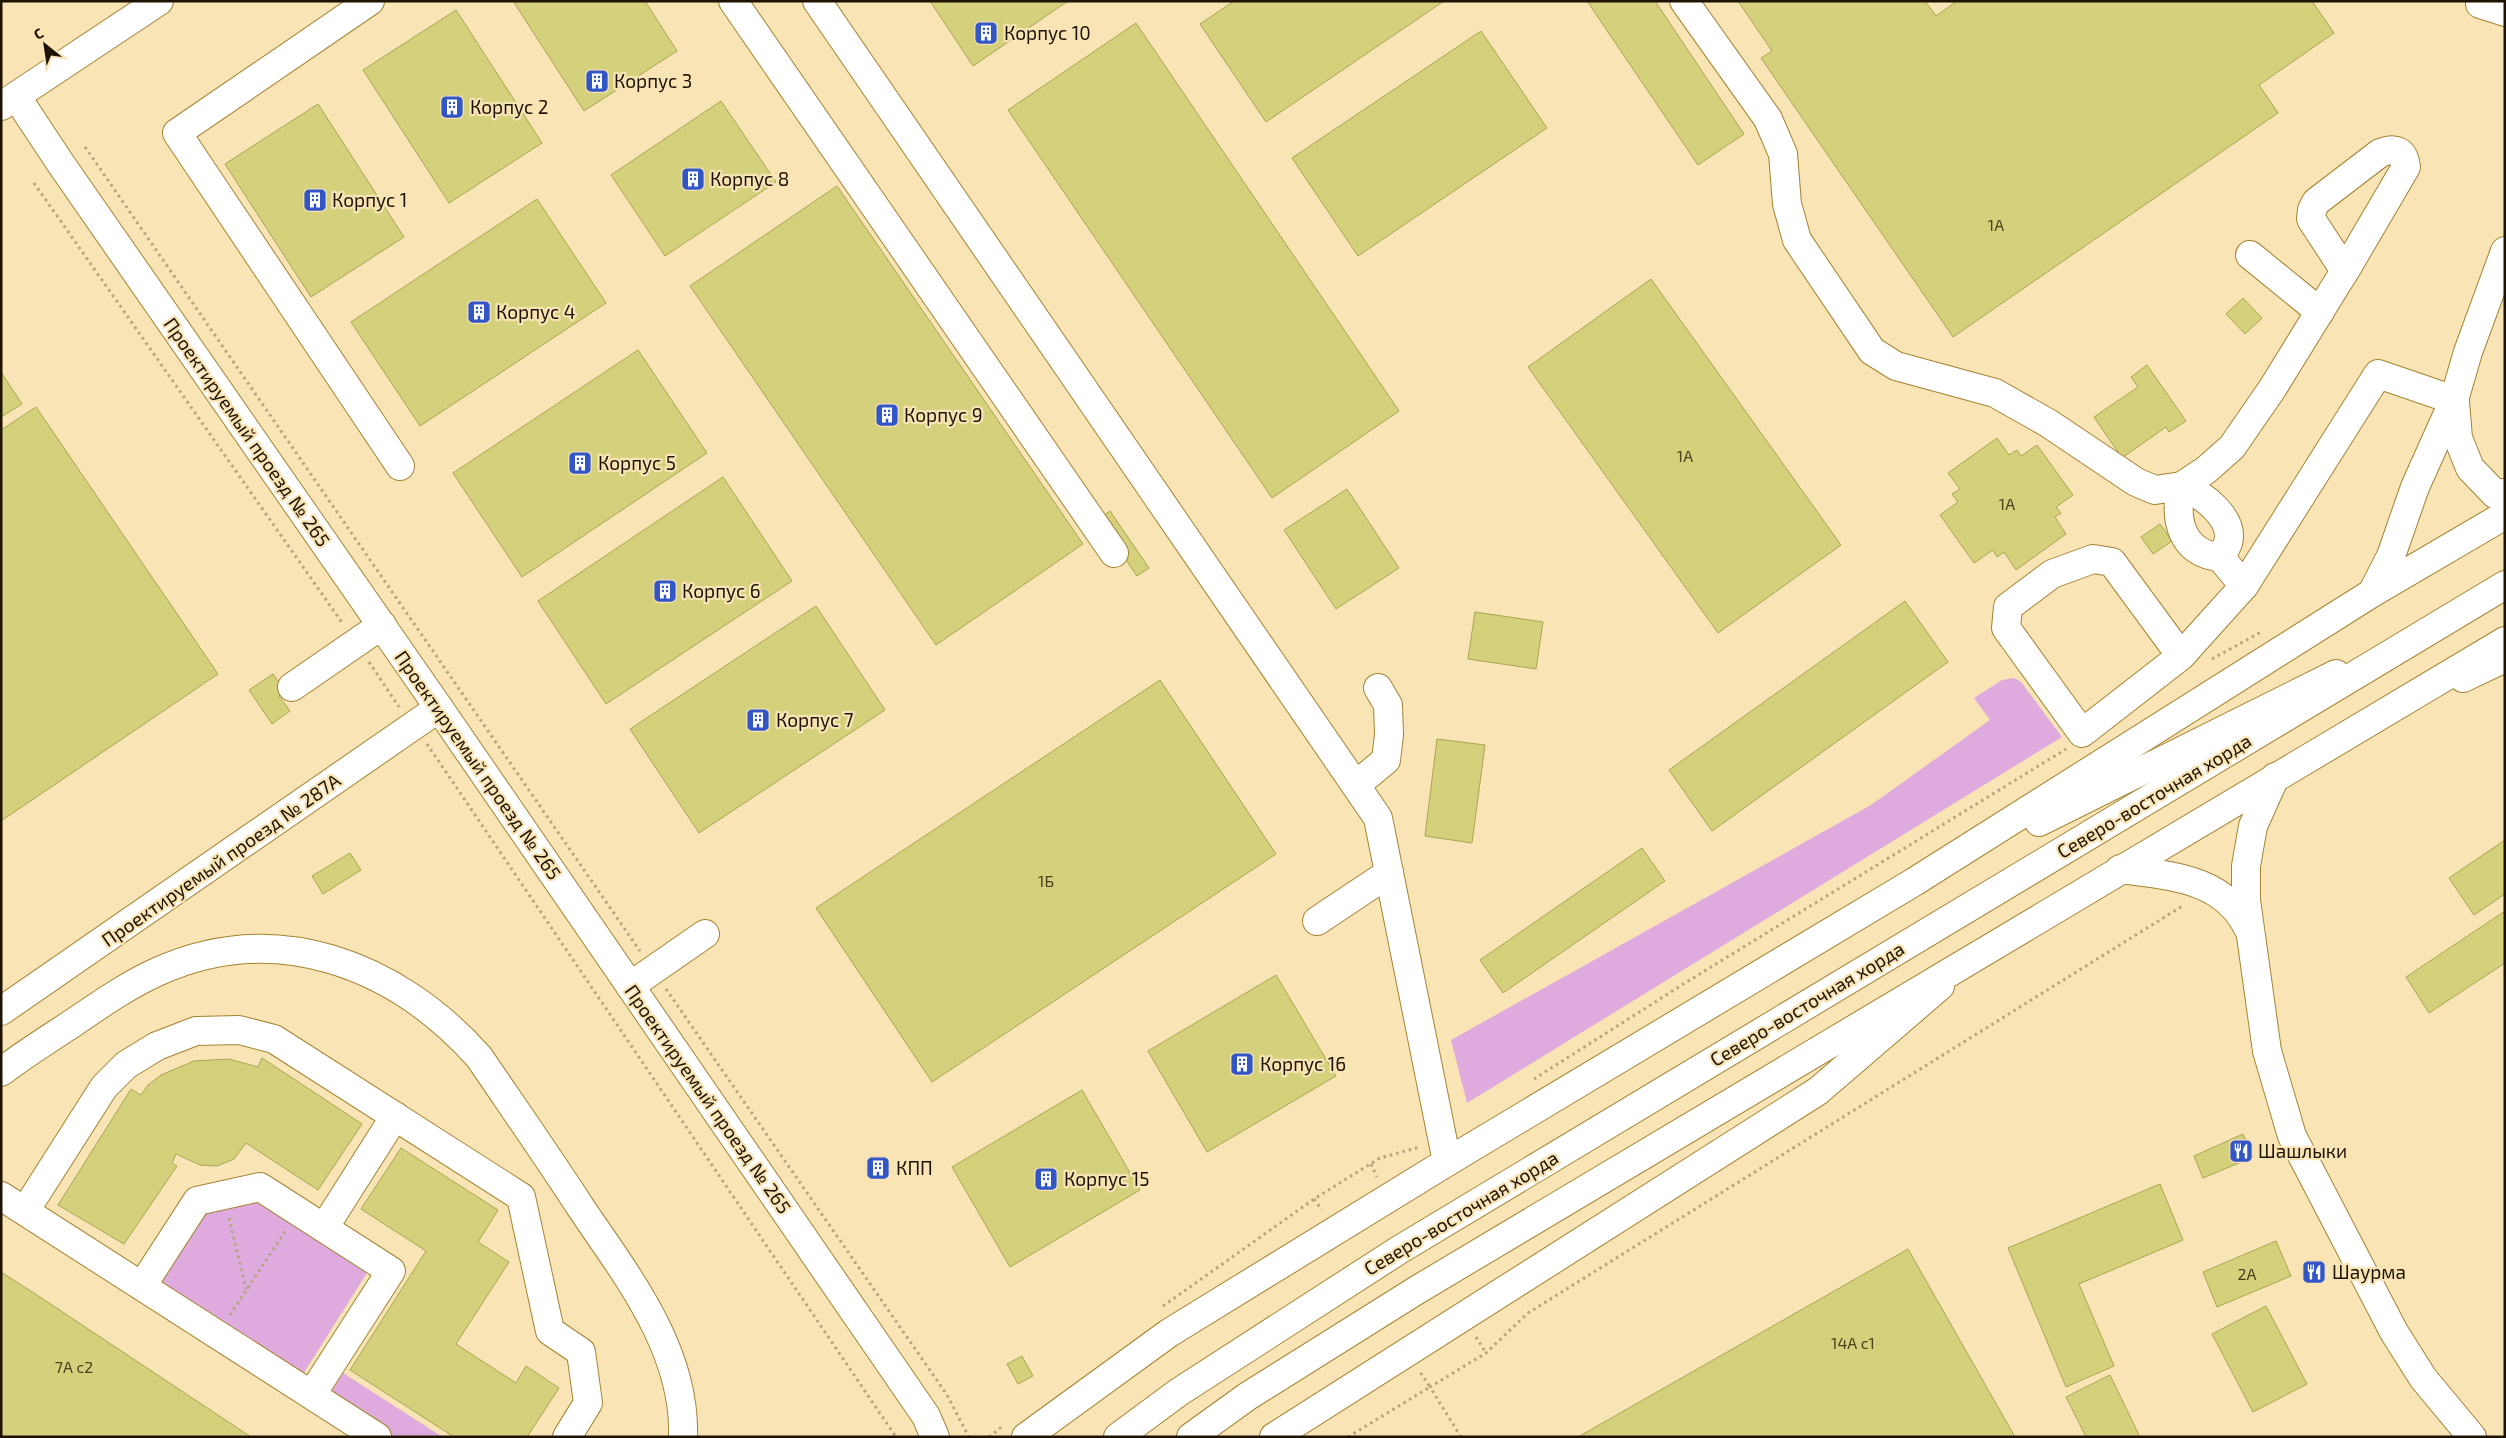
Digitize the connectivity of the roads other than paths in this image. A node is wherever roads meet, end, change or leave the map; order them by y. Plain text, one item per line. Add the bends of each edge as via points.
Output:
1 (159, 1) edge
2 (370, 1) edge
3 (733, 1) edge
4 (817, 1) edge
5 (1684, 1) edge
6 (9, 101) edge
7 (2505, 251) edge
8 (2250, 255) dead end
9 (2345, 271) dead end
10 (2320, 312) junction
11 (2454, 400) junction
12 (400, 466) dead end
13 (2182, 486) junction
14 (2505, 493) edge
15 (2505, 515) edge
16 (1114, 553) dead end
17 (2220, 557) junction
18 (2505, 585) edge
19 (2244, 586) junction
20 (2372, 593) junction
21 (2443, 622) junction
22 (382, 625) junction
23 (2505, 641) edge
24 (2181, 656) junction
25 (2505, 658) edge
26 (292, 687) dead end
27 (1378, 688) dead end
28 (439, 708) junction
29 (2363, 726) junction
30 (2275, 778) junction
31 (1356, 785) junction
32 (2120, 870) junction
33 (1914, 882) junction
34 (1392, 883) junction
35 (1321, 929) dead end
36 (2251, 933) junction
37 (705, 934) dead end
38 (1969, 962) junction
39 (630, 986) junction
40 (1, 1011) edge
41 (1, 1072) edge
42 (395, 1116) junction
43 (1437, 1153) junction
44 (1, 1196) edge
45 (26, 1211) junction
46 (324, 1228) junction
47 (142, 1286) junction
48 (312, 1394) junction
49 (377, 1437) edge
50 (567, 1437) edge
51 (683, 1437) edge
52 (935, 1437) edge
53 (1026, 1437) edge
54 (1118, 1437) edge
55 (1191, 1437) edge
56 (1274, 1437) edge
57 (2472, 1437) edge

1 - 6 main road
2 - 12 main road via 177,132
3 - 16 main road
4 - 31 main road
5 - 13 main road via 1768,119 1783,154 1788,204 1797,240 1872,351 1896,366 1995,393 2048,423 2136,482 2155,490
6 - 22 main road, Проектируемый проезд № 265 via 60,164
7 - 11 main road
8 - 10 main road
9 - 10 main road
10 - 13 main road via 2232,447
11 - 14 main road via 2458,438 2470,468 2495,494
11 - 19 main road via 2378,374
11 - 20 main road via 2416,487 2391,556
13 - 17 main road via 2204,498 2226,525 2228,542
13 - 17 main road via 2178,513 2185,536 2194,549 2206,556
15 - 20 main road
17 - 19 main road
18 - 21 main road, Северо-восточная хорда
19 - 24 main road
20 - 33 main road
21 - 33 main road
21 - 54 main road, Северо-восточная хорда via 1399,1250 1179,1392
22 - 26 main road
22 - 28 main road, Проектируемый проезд № 265
23 - 29 main road
24 - 24 main road via 2078,739 2006,628 2008,607 2052,574 2093,559 2112,562
25 - 29 main road
27 - 31 main road via 1388,705 1386,760
28 - 39 main road, Проектируемый проезд № 265
28 - 40 main road, Проектируемый проезд № 287А
29 - 30 main road
30 - 32 main road
30 - 36 main road via 2253,826 2246,866 2246,900
31 - 34 main road via 1378,818
32 - 36 main road via 2171,876 2211,888 2235,906
32 - 38 main road
33 - 43 main road
34 - 35 main road
34 - 43 main road
36 - 57 main road via 2266,1051 2292,1136 2394,1332 2423,1378
37 - 39 main road
38 - 55 main road via 1417,1290 1248,1396
38 - 56 main road via 1818,1091
39 - 52 main road, Проектируемый проезд № 265 via 926,1416
41 - 51 main road via 115,994 157,972 205,954 244,948 307,952 345,962 397,987 430,1010 479,1057 631,1282 655,1322 670,1362 684,1413
42 - 45 main road via 274,1039 239,1030 196,1031 157,1046 126,1065 104,1087
42 - 46 main road
42 - 50 main road via 521,1197 550,1331 582,1352 588,1403
43 - 53 main road via 1169,1334
44 - 45 main road
45 - 47 main road
46 - 47 main road via 260,1187 197,1201
46 - 48 main road via 391,1271
47 - 48 main road
48 - 49 main road

